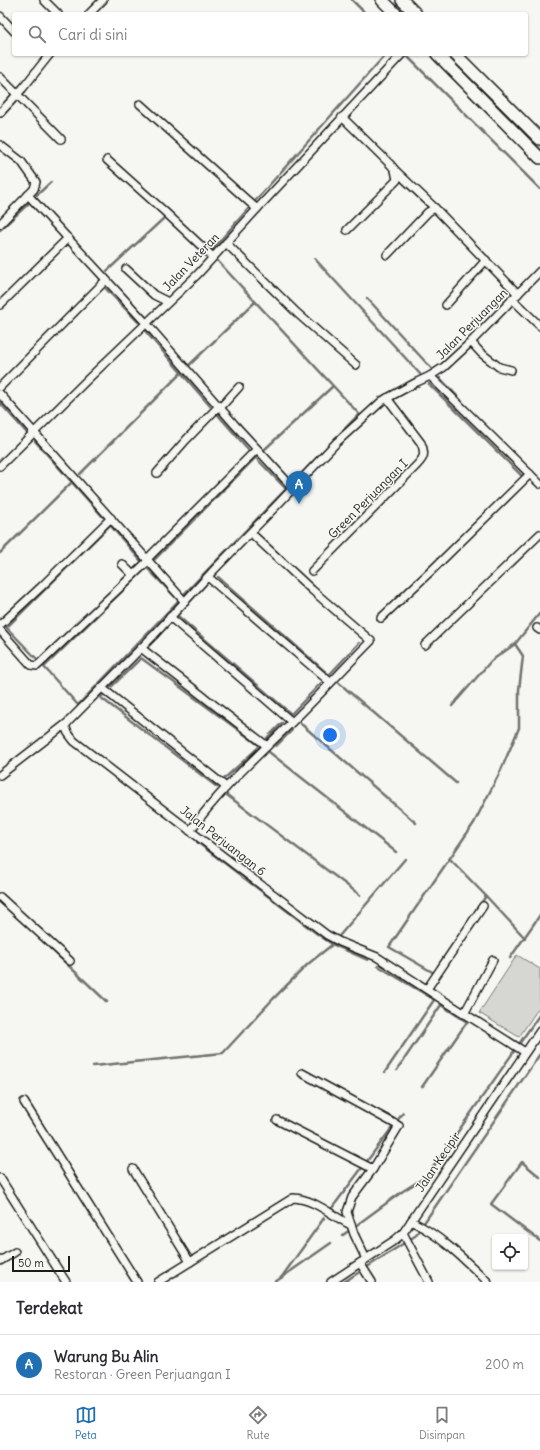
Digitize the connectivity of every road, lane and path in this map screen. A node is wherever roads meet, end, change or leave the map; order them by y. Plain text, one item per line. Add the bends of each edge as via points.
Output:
1 (44, 0) edge
2 (103, 0) edge
3 (382, 0) edge
4 (402, 0) edge
5 (56, 12) edge
6 (91, 12) edge
7 (394, 12) edge
8 (414, 12) edge
9 (0, 16) edge
10 (12, 29) edge
11 (400, 56) edge
12 (439, 56) edge
13 (457, 56) edge
14 (47, 57) edge
15 (463, 62) junction
16 (456, 72) junction
17 (0, 76) edge
18 (17, 94) junction
19 (140, 104) dead end
20 (0, 113) edge
21 (342, 117) junction
22 (61, 139) dead end
23 (540, 139) edge
24 (0, 145) edge
25 (540, 158) edge
26 (107, 160) dead end
27 (395, 170) junction
28 (28, 195) junction
29 (435, 208) junction
30 (257, 209) junction
31 (0, 224) edge
32 (347, 230) dead end
33 (68, 238) junction
34 (226, 243) junction
35 (387, 255) dead end
36 (213, 257) junction
37 (486, 260) junction
38 (126, 269) dead end
39 (540, 271) edge
40 (106, 280) junction
41 (515, 296) junction
42 (168, 302) junction
43 (0, 305) edge
44 (446, 305) dead end
45 (146, 322) junction
46 (540, 326) edge
47 (471, 342) junction
48 (356, 365) dead end
49 (511, 370) dead end
50 (430, 376) junction
51 (0, 386) edge
52 (239, 387) dead end
53 (0, 394) edge
54 (387, 398) junction
55 (220, 407) junction
56 (34, 432) junction
57 (257, 449) junction
58 (0, 466) edge
59 (157, 473) dead end
60 (530, 474) junction
61 (540, 484) edge
62 (293, 488) junction
63 (111, 518) junction
64 (251, 533) junction
65 (540, 534) edge
66 (148, 560) junction
67 (122, 564) dead end
68 (312, 571) dead end
69 (133, 575) junction
70 (208, 576) junction
71 (185, 602) junction
72 (170, 618) junction
73 (380, 618) dead end
74 (0, 625) edge
75 (0, 630) edge
76 (425, 645) dead end
77 (141, 648) junction
78 (330, 682) junction
79 (102, 688) junction
80 (292, 722) junction
81 (66, 726) junction
82 (267, 746) junction
83 (0, 775) edge
84 (226, 787) junction
85 (190, 830) junction
86 (0, 897) edge
87 (483, 906) dead end
88 (493, 960) dead end
89 (70, 961) dead end
90 (427, 989) junction
91 (464, 1014) junction
92 (540, 1031) edge
93 (522, 1050) junction
94 (302, 1073) dead end
95 (24, 1102) dead end
96 (277, 1120) dead end
97 (133, 1169) dead end
98 (373, 1169) junction
99 (0, 1178) edge
100 (415, 1222) junction
101 (351, 1225) junction
102 (404, 1235) junction
103 (15, 1252) dead end
104 (0, 1261) edge
105 (190, 1262) junction
106 (364, 1263) junction
107 (371, 1279) edge
108 (66, 1282) edge
109 (137, 1282) edge
110 (158, 1282) edge
111 (331, 1282) edge
112 (429, 1282) edge
113 (488, 1282) edge

1 - 5 street
2 - 6 street
3 - 7 highway
4 - 8 highway
9 - 10 street
11 - 21 street, Jalan Veteran
12 - 16 highway
13 - 15 highway
14 - 18 street
15 - 16 highway
15 - 23 highway
16 - 25 highway
17 - 18 street
18 - 20 street
18 - 22 street
19 - 30 street
21 - 27 street
21 - 30 street, Jalan Veteran
24 - 28 street via 15,156 35,179 36,185
26 - 36 street
27 - 29 street
27 - 32 street via 397,180
28 - 31 street
28 - 33 street
29 - 35 street via 428,212
29 - 37 street
30 - 34 street, Jalan Veteran
33 - 40 street
33 - 43 street
34 - 36 street, Jalan Veteran
34 - 48 street via 297,313
36 - 42 street, Jalan Veteran
37 - 41 street
37 - 44 street
38 - 42 street via 154,295
39 - 41 street, Jalan Perjuangan
40 - 45 street
40 - 51 street
41 - 46 street
41 - 47 street, Jalan Perjuangan
42 - 45 street, Jalan Veteran
45 - 55 street
45 - 56 street, Jalan Veteran
47 - 49 street via 498,367
47 - 50 street, Jalan Perjuangan via 444,367
50 - 54 street, Jalan Perjuangan
50 - 60 street
52 - 55 street
53 - 56 street
54 - 62 street, Jalan Perjuangan via 337,442
54 - 68 street, Green Perjuangan I via 421,443 423,457 420,463
55 - 57 street
55 - 59 street
56 - 58 street, Jalan Veteran
56 - 63 street
57 - 62 street
57 - 66 street
60 - 61 street
60 - 73 street
62 - 64 street, Jalan Perjuangan
63 - 66 street
63 - 74 street
64 - 70 street, Jalan Perjuangan
64 - 78 street via 371,641
65 - 76 street
66 - 69 street
66 - 71 street
67 - 69 street
69 - 75 street via 37,666 31,666
70 - 71 street, Jalan Perjuangan
70 - 78 street
71 - 72 street, Jalan Perjuangan
72 - 77 street, Jalan Perjuangan
72 - 80 street
77 - 79 street, Jalan Perjuangan
77 - 82 street
78 - 80 street
79 - 81 street, Jalan Perjuangan
79 - 84 street
80 - 82 street
81 - 83 street, Jalan Perjuangan
81 - 85 street, Jalan Perjuangan 6 via 74,740
82 - 84 street
84 - 85 street
85 - 90 street, Jalan Perjuangan 6 via 327,935 377,957
86 - 89 street
87 - 90 street
88 - 91 street
90 - 91 street, Jalan Perjuangan 6
91 - 93 street, Jalan Perjuangan 6
92 - 93 street, Jalan Kecipir
93 - 100 street, Jalan Kecipir
94 - 98 street via 399,1126
95 - 109 street
96 - 98 street
97 - 105 street
98 - 101 street via 352,1197 347,1212
99 - 108 street
100 - 102 street, Jalan Kecipir
100 - 113 street via 440,1239
101 - 105 street via 311,1202 293,1198
101 - 106 street
102 - 106 street, Jalan Kecipir
102 - 112 street
103 - 104 street
105 - 110 street
106 - 107 street
106 - 111 street, Jalan Kecipir

